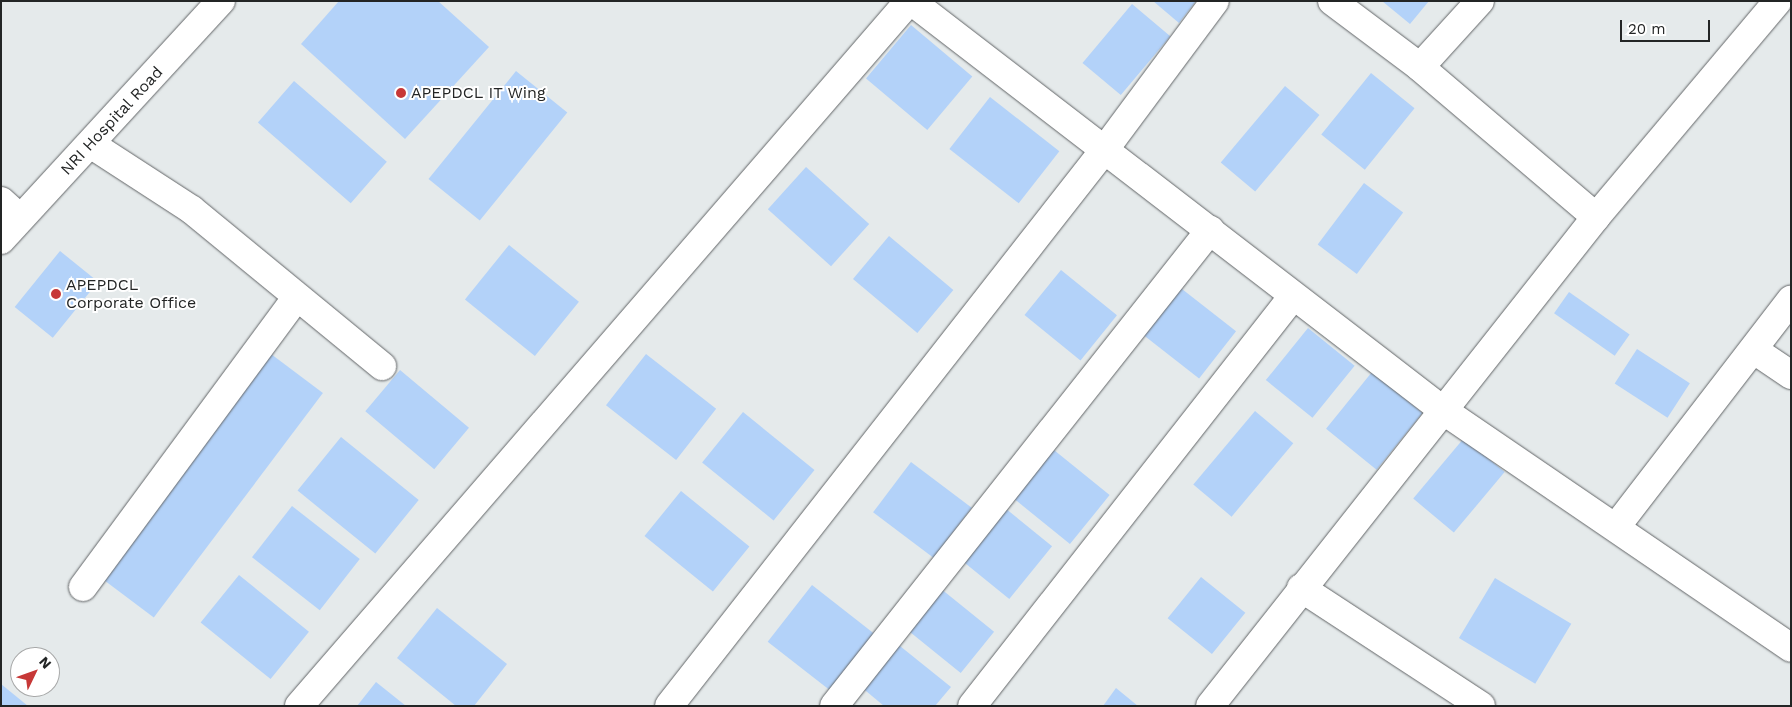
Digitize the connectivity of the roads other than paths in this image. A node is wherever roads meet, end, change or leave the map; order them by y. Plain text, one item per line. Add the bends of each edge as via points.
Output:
1 (221, 1) edge
2 (910, 1) edge
3 (1214, 1) edge
4 (1332, 1) edge
5 (1480, 1) edge
6 (1778, 1) edge
7 (1420, 67) junction
8 (92, 146) junction
9 (1105, 149) junction
10 (11, 210) edge
11 (1596, 218) junction
12 (1210, 230) junction
13 (1, 240) edge
14 (1293, 296) junction
15 (298, 297) junction
16 (1791, 300) edge
17 (1754, 350) junction
18 (382, 366) dead end
19 (1791, 375) edge
20 (1444, 410) junction
21 (1616, 527) junction
22 (83, 586) dead end
23 (1301, 588) junction
24 (1791, 648) edge
25 (299, 706) edge
26 (669, 706) edge
27 (834, 706) edge
28 (972, 706) edge
29 (1210, 706) edge
30 (1480, 706) edge

1 - 8 street, NRI Hospital Road
2 - 9 street
2 - 25 street
3 - 9 street
4 - 7 street
5 - 7 street
6 - 11 street
7 - 11 street
8 - 10 street, NRI Hospital Road
8 - 15 street via 192,210
9 - 12 street
9 - 26 street
10 - 13 street, NRI Hospital Road
11 - 20 street
12 - 14 street
12 - 27 street
14 - 20 street
14 - 28 street
15 - 18 street
15 - 22 street
16 - 17 street
17 - 19 street
17 - 21 street
20 - 21 street
20 - 23 street
21 - 24 street
23 - 29 street
23 - 30 street

